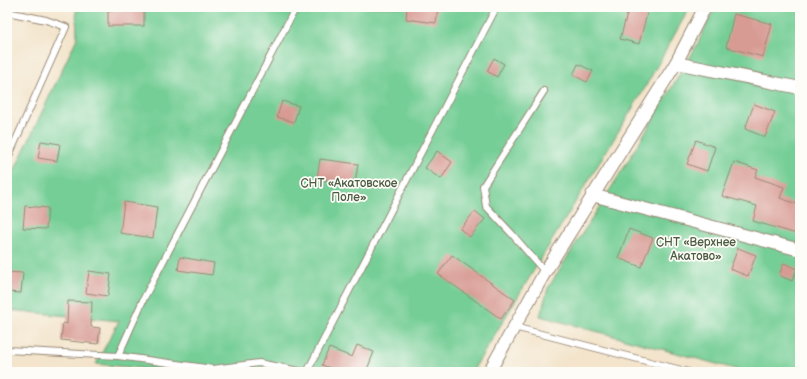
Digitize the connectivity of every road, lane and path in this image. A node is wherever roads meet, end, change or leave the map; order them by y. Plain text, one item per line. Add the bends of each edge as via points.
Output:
1 (296, 7) edge
2 (705, 7) edge
3 (496, 8) edge
4 (7, 12) edge
5 (676, 63) junction
6 (800, 88) edge
7 (544, 91) dead end
8 (7, 160) edge
9 (592, 195) junction
10 (800, 250) edge
11 (545, 272) junction
12 (514, 327) junction
13 (7, 350) edge
14 (118, 356) junction
15 (304, 372) edge
16 (307, 372) edge
17 (489, 372) edge
18 (689, 372) edge

1 - 14 lane via 144,298
2 - 5 street
3 - 16 lane
4 - 8 lane via 66,26
5 - 6 street
5 - 9 street
7 - 11 lane via 483,186 486,206
9 - 10 street
9 - 11 street
11 - 12 street
12 - 17 street
12 - 18 lane
13 - 14 lane
14 - 15 lane via 213,369 259,363

